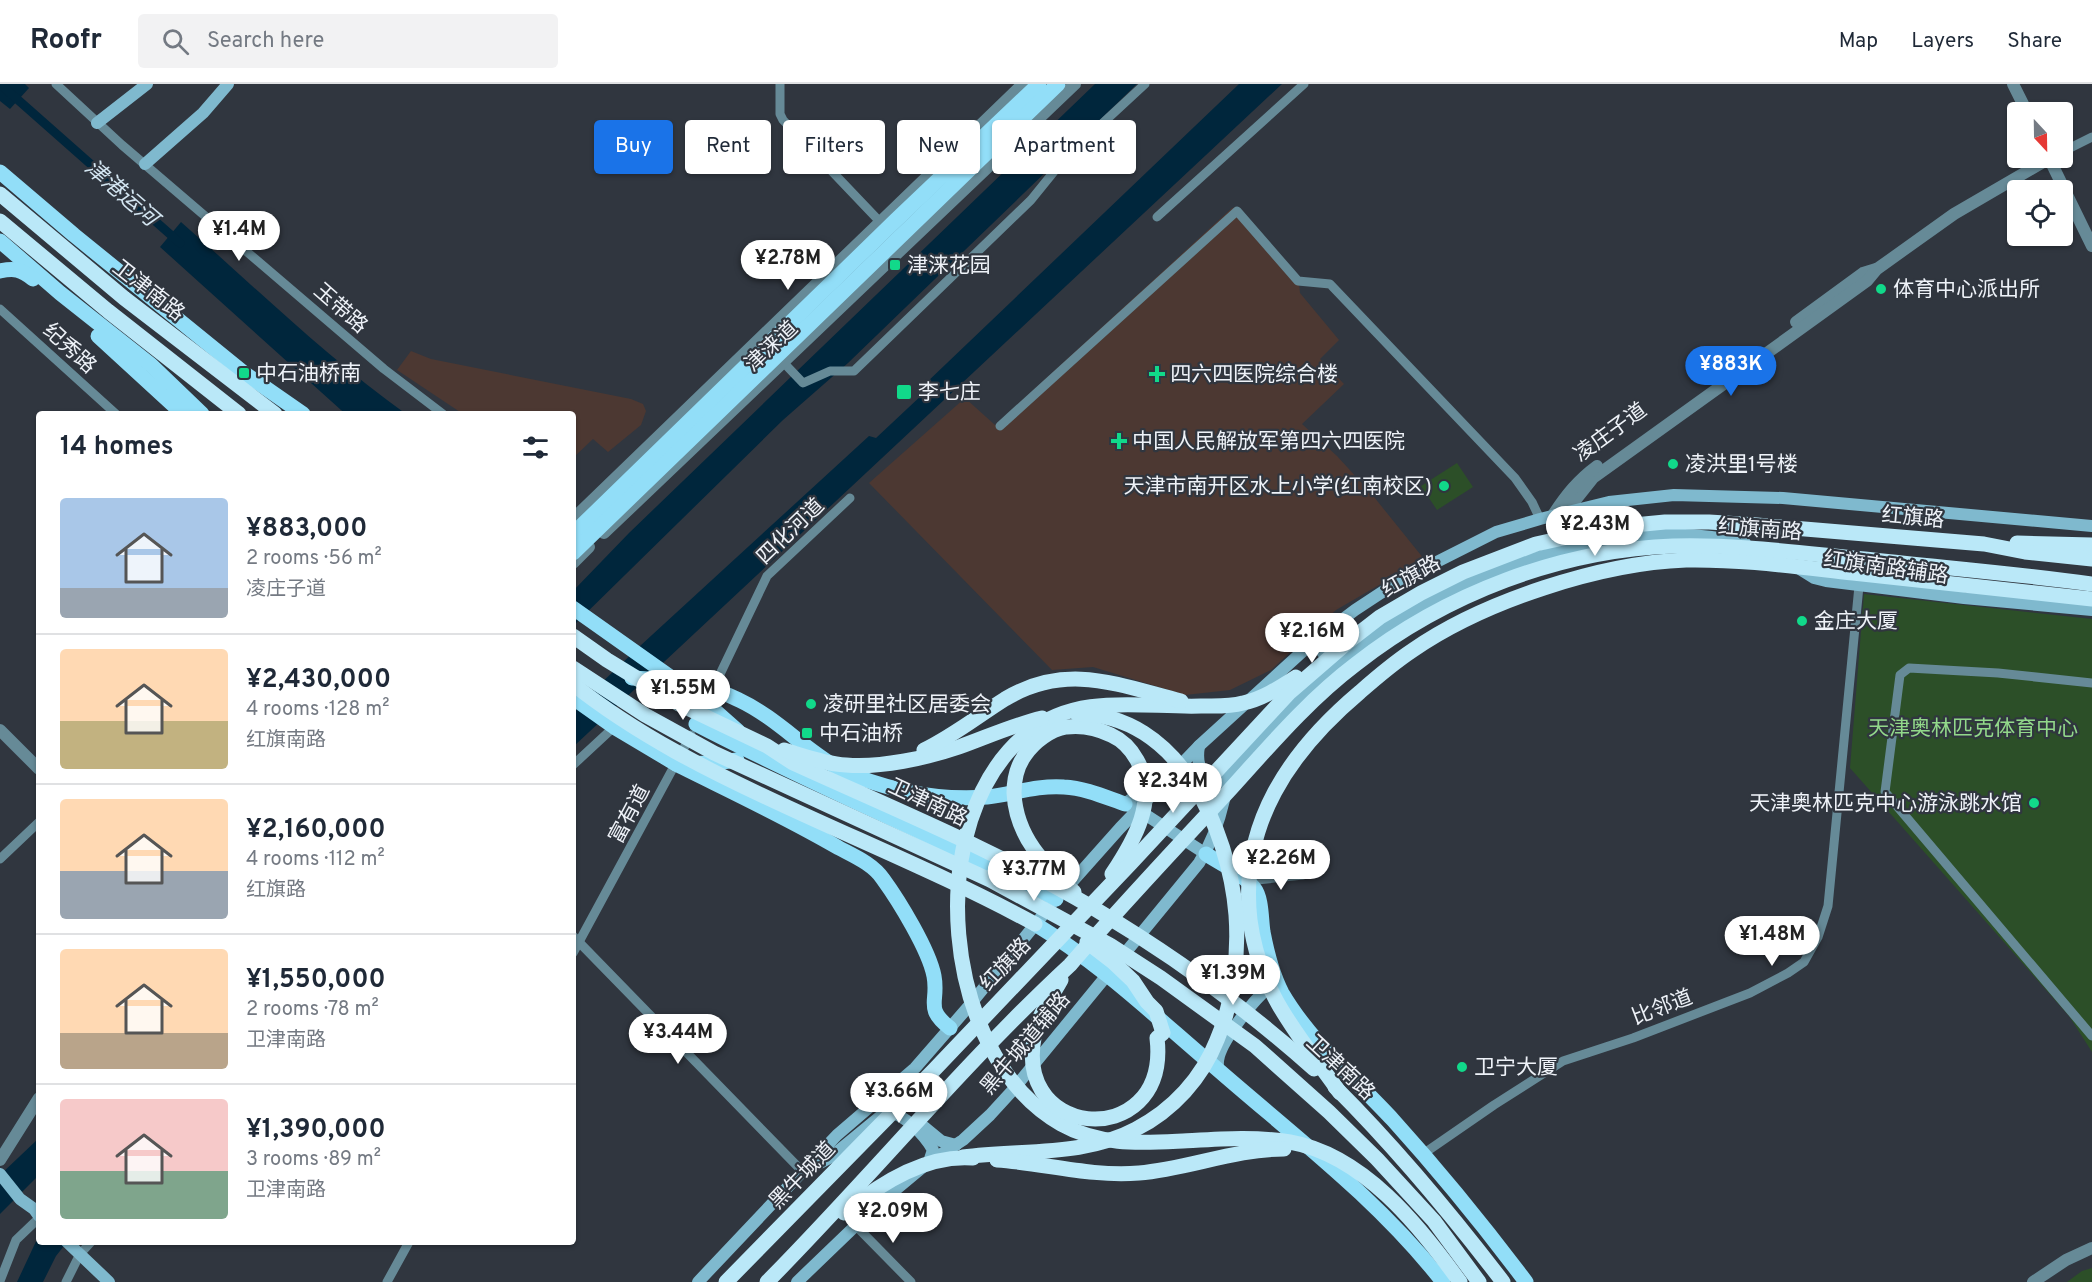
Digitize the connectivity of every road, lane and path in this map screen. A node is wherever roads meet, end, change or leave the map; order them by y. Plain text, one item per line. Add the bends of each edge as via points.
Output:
1 (56, 84) edge
2 (147, 84) edge
3 (228, 84) edge
4 (780, 84) edge
5 (1023, 84) edge
6 (1040, 84) edge
7 (1058, 84) edge
8 (1075, 84) edge
9 (1145, 84) edge
10 (1304, 84) edge
11 (2013, 84) edge
12 (2022, 102) edge
13 (97, 123) junction
14 (2092, 137) edge
15 (2073, 146) edge
16 (145, 164) junction
17 (2033, 168) edge
18 (2055, 168) edge
19 (0, 172) edge
20 (0, 194) edge
21 (1157, 217) dead end
22 (0, 221) edge
23 (881, 222) junction
24 (0, 241) edge
25 (2092, 246) edge
26 (905, 247) junction
27 (0, 271) edge
28 (0, 309) edge
29 (785, 365) junction
30 (113, 411) edge
31 (180, 411) edge
32 (199, 411) edge
33 (235, 411) edge
34 (271, 411) edge
35 (299, 411) edge
36 (439, 411) edge
37 (1000, 426) dead end
38 (850, 498) dead end
39 (576, 511) edge
40 (1560, 514) junction
41 (1539, 519) junction
42 (2092, 526) edge
43 (576, 531) edge
44 (1984, 544) junction
45 (2092, 545) edge
46 (576, 550) edge
47 (1580, 558) junction
48 (2092, 559) edge
49 (576, 560) edge
50 (1686, 560) junction
51 (1859, 586) junction
52 (2092, 586) edge
53 (1994, 588) junction
54 (2092, 599) edge
55 (576, 610) edge
56 (2092, 610) edge
57 (1436, 613) joint
58 (576, 638) edge
59 (1314, 641) junction
60 (1349, 641) junction
61 (576, 645) edge
62 (1334, 667) junction
63 (576, 670) edge
64 (2092, 683) edge
65 (576, 686) edge
66 (712, 689) junction
67 (576, 700) edge
68 (1202, 706) junction
69 (0, 722) edge
70 (696, 724) junction
71 (614, 727) junction
72 (0, 730) edge
73 (740, 733) junction
74 (1200, 745) junction
75 (762, 751) junction
76 (36, 757) edge
77 (902, 760) junction
78 (576, 762) edge
79 (676, 764) junction
80 (36, 766) edge
81 (1230, 774) junction
82 (1131, 807) junction
83 (36, 825) edge
84 (1206, 854) junction
85 (0, 859) edge
86 (1303, 875) dead end
87 (1257, 887) junction
88 (1094, 904) junction
89 (1053, 906) junction
90 (1035, 924) junction
91 (576, 940) edge
92 (1070, 964) junction
93 (1107, 975) junction
94 (1283, 993) junction
95 (950, 1028) junction
96 (2092, 1036) edge
97 (933, 1071) joint
98 (1218, 1071) junction
99 (906, 1078) junction
100 (1340, 1093) junction
101 (36, 1103) edge
102 (959, 1151) junction
103 (1322, 1152) junction
104 (1423, 1154) junction
105 (0, 1160) edge
106 (929, 1162) junction
107 (803, 1172) junction
108 (0, 1174) edge
109 (36, 1213) edge
110 (36, 1215) edge
111 (855, 1225) junction
112 (810, 1239) junction
113 (70, 1245) edge
114 (88, 1245) edge
115 (407, 1245) edge
116 (2092, 1248) edge
117 (80, 1254) junction
118 (2092, 1257) edge
119 (0, 1281) edge
120 (66, 1282) edge
121 (108, 1282) edge
122 (387, 1282) edge
123 (698, 1282) edge
124 (726, 1282) edge
125 (767, 1282) edge
126 (797, 1282) edge
127 (911, 1282) edge
128 (1443, 1282) edge
129 (1460, 1282) edge
130 (1479, 1282) edge
131 (1503, 1282) edge
132 (1526, 1282) edge
133 (2033, 1282) edge
134 (2047, 1282) edge

1 - 13 street, 玉带路
2 - 13 main road
3 - 16 main road via 203,113
4 - 23 street via 783,120
5 - 23 street, 津涞道
6 - 43 main road
7 - 46 main road
8 - 26 street, 津涞道
9 - 29 street via 1065,158 1031,200 854,371 830,371 803,383
10 - 21 street
11 - 12 street
13 - 16 street, 玉带路
14 - 15 street
16 - 36 street, 玉带路 via 384,369
17 - 40 street, 凌庄子道 via 1954,213 1877,269 1867,281 1593,478
18 - 25 street, 凌庄子道
19 - 35 main road via 244,373
20 - 34 highway, 卫津南路 via 124,298
22 - 33 highway, 卫津南路
23 - 26 street
23 - 39 street, 津涞道
24 - 32 main road via 151,365
26 - 29 street, 津涞道
27 - 31 main road via 15,268 27,274
28 - 30 street, 纪秀路
29 - 49 street, 津涞道
37 - 41 street via 1237,211 1298,281 1330,284 1515,478
38 - 66 street, 四化河道 via 767,576
40 - 41 main road
40 - 42 main road via 1641,498 1729,495
41 - 59 main road via 1496,532 1429,564 1355,609
44 - 45 highway
44 - 48 highway
44 - 60 highway, 红旗路 via 1708,522 1613,527 1536,544 1463,572 1421,592
47 - 50 highway
47 - 52 highway, 红旗南路 via 1672,546 1721,546
47 - 57 highway, 红旗南路 via 1495,584
50 - 53 highway via 1779,565
50 - 100 highway via 1569,580 1463,621 1414,649 1378,677 1328,720 1290,764 1269,802 1256,840 1249,884 1252,928 1261,967 1278,1006
51 - 56 main road, 红旗南路辅路
51 - 62 main road, 红旗南路辅路 via 1814,579 1764,550 1733,540 1663,535 1598,541 1478,579 1392,625
51 - 104 street, 比邻道 via 1828,906 1818,937 1804,962 1749,993 1557,1064
52 - 53 highway
53 - 54 highway
55 - 73 main road via 702,700
57 - 92 highway, 红旗路 via 1383,644 1327,688
58 - 73 highway, 卫津南路 via 679,704
59 - 62 main road
59 - 74 main road
60 - 68 highway via 1265,696 1233,705
60 - 88 highway, 红旗路 via 1290,692
61 - 66 main road via 616,674
62 - 81 main road, 红旗南路辅路
63 - 89 highway, 卫津南路 via 645,715 714,753
64 - 96 street via 1909,668 1900,675 1885,792
65 - 90 highway via 678,753
66 - 70 street, 富有道
66 - 82 main road via 753,707 834,765 897,789 969,798 1065,787
67 - 71 main road
68 - 77 highway via 1107,681 1055,680 1008,697 948,737
68 - 103 highway via 1081,707 1036,726 1005,755 977,805 960,871 959,947 969,994 989,1042 1016,1084 1039,1109 1072,1130 1116,1143 1264,1139
69 - 76 street
70 - 75 main road
70 - 79 street, 富有道
71 - 78 street
71 - 79 main road
72 - 80 street
73 - 75 highway, 卫津南路
74 - 81 main road via 1197,762 1202,770 1213,780 1220,781
74 - 82 main road via 1187,759 1172,766
75 - 77 highway via 846,765
75 - 79 main road via 714,763
75 - 88 highway, 卫津南路
75 - 89 main road via 981,860
77 - 102 highway via 960,747 1007,728 1060,714 1087,714 1129,725 1168,752 1199,792 1223,851 1233,894 1235,960 1225,1017 1205,1064 1182,1095 1151,1120 1112,1140 1065,1149
79 - 91 street, 富有道
79 - 95 main road via 813,833 878,873 927,954 935,981 935,1012
81 - 84 main road, 红旗南路辅路
82 - 84 main road
82 - 89 main road via 1112,838
83 - 85 street
84 - 87 main road
84 - 93 main road, 黑牛城道辅路
86 - 87 street
87 - 94 main road via 1267,952
88 - 88 highway via 1034,851 1015,806 1015,780 1023,758 1044,737 1070,727 1093,728 1117,738 1133,753 1145,783 1138,828
88 - 97 highway, 红旗路
88 - 100 highway, 卫津南路 via 1269,1030
89 - 90 main road
89 - 92 highway via 1124,971 1156,1011 1162,1027 1163,1033 1157,1038 1156,1070 1147,1091 1127,1110 1104,1119 1076,1118 1062,1111 1045,1095 1035,1072 1034,1039 1039,1018
89 - 130 highway, 卫津南路 via 1255,1046 1377,1159 1434,1221
90 - 93 main road
90 - 95 main road
91 - 107 street
92 - 112 highway, 红旗路
93 - 98 main road
93 - 102 main road, 黑牛城道辅路
94 - 98 main road via 1267,989 1253,1002 1224,1044
94 - 104 main road via 1320,1044
95 - 99 main road
97 - 124 highway, 黑牛城道
98 - 128 main road via 1364,1195
99 - 102 main road via 896,1099 934,1136
99 - 107 main road via 837,1136
100 - 131 highway, 卫津南路 via 1448,1209
101 - 105 street
102 - 103 highway via 1085,1172 1129,1174 1258,1150
102 - 106 main road, 黑牛城道辅路
102 - 112 highway via 891,1179
103 - 129 highway via 1358,1170 1380,1189
104 - 132 main road
106 - 107 main road via 933,1150 928,1142 899,1114 887,1111 831,1157
106 - 111 main road, 黑牛城道辅路
107 - 123 main road
108 - 109 main road
110 - 119 street via 16,1240
111 - 126 main road, 黑牛城道辅路
111 - 127 street
112 - 125 highway
113 - 117 main road
114 - 117 street
115 - 122 street
116 - 133 street
117 - 120 street
117 - 121 main road
118 - 134 street

